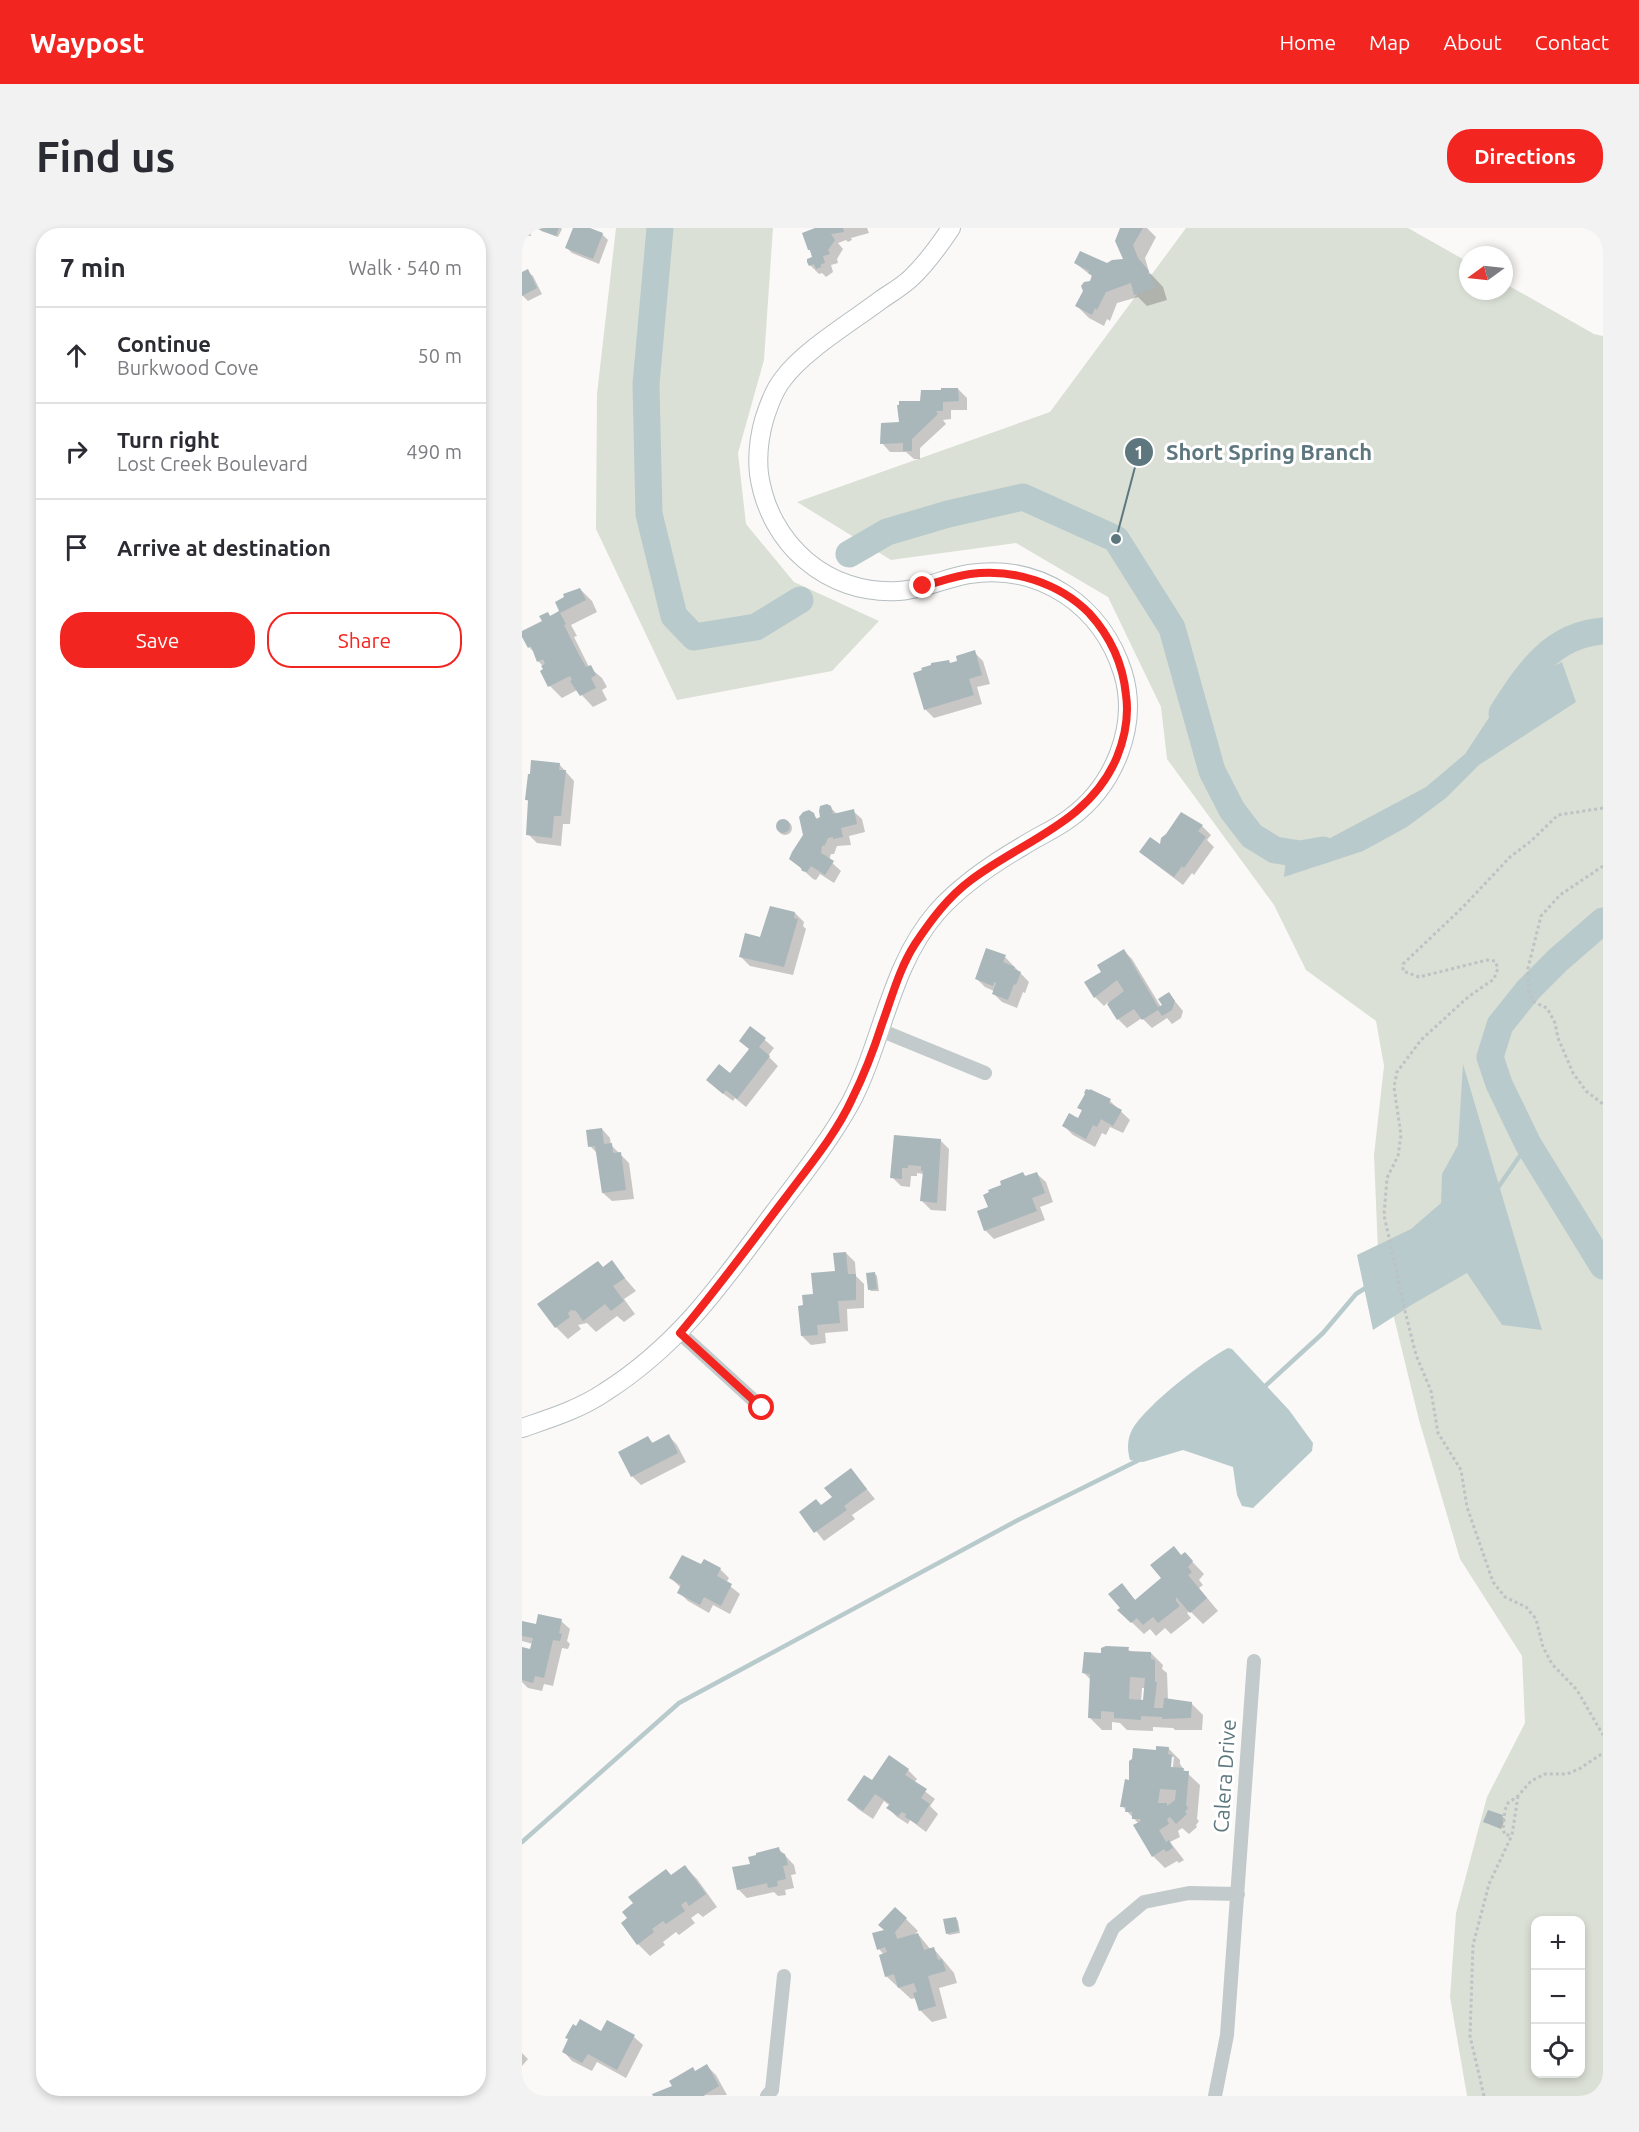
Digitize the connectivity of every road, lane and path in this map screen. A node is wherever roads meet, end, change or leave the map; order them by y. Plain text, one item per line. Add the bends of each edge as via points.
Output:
1 (951, 228) edge
2 (1603, 808) edge
3 (1603, 866) edge
4 (880, 1030) junction
5 (985, 1073) dead end
6 (1603, 1104) edge
7 (680, 1333) junction
8 (762, 1408) dead end
9 (522, 1428) edge
10 (1254, 1661) dead end
11 (1603, 1735) edge
12 (1603, 1753) edge
13 (1518, 1796) junction
14 (1512, 1835) junction
15 (1238, 1894) junction
16 (784, 1976) dead end
17 (1089, 1980) dead end
18 (767, 2096) edge
19 (1215, 2096) edge
20 (1484, 2096) edge

1 - 4 street via 909,280 802,358 781,380 759,440 758,469 763,495 787,543 803,559 845,583 872,590 902,591 971,574 1007,574 1057,588 1078,602 1100,625 1124,677 1128,706 1124,740 1110,774 1095,795 1070,818 970,881 936,913 900,972
2 - 11 path via 1558,815 1510,856 1402,964 1403,971 1419,977 1487,960 1495,961 1498,968 1494,979 1421,1040 1397,1072 1394,1087 1401,1135 1398,1156 1387,1178 1384,1215 1416,1355 1431,1390 1438,1433 1461,1470 1467,1507 1493,1582 1505,1597 1526,1607 1536,1619 1552,1664 1577,1689
3 - 6 path via 1560,895 1541,916 1528,968 1528,990 1534,1002 1547,1008 1555,1023 1572,1073
4 - 5 street
4 - 7 street via 852,1101 822,1149
7 - 8 street
7 - 9 street via 603,1394 568,1412
10 - 15 street, Calera Drive
12 - 13 path via 1567,1774 1545,1774 1531,1780
13 - 14 path
13 - 14 path via 1504,1810 1505,1835
14 - 20 path via 1489,1884 1473,1945 1470,2036
15 - 17 street via 1189,1893 1144,1902 1113,1928
15 - 19 street, Calera Drive via 1227,2035
16 - 18 street via 772,2090

